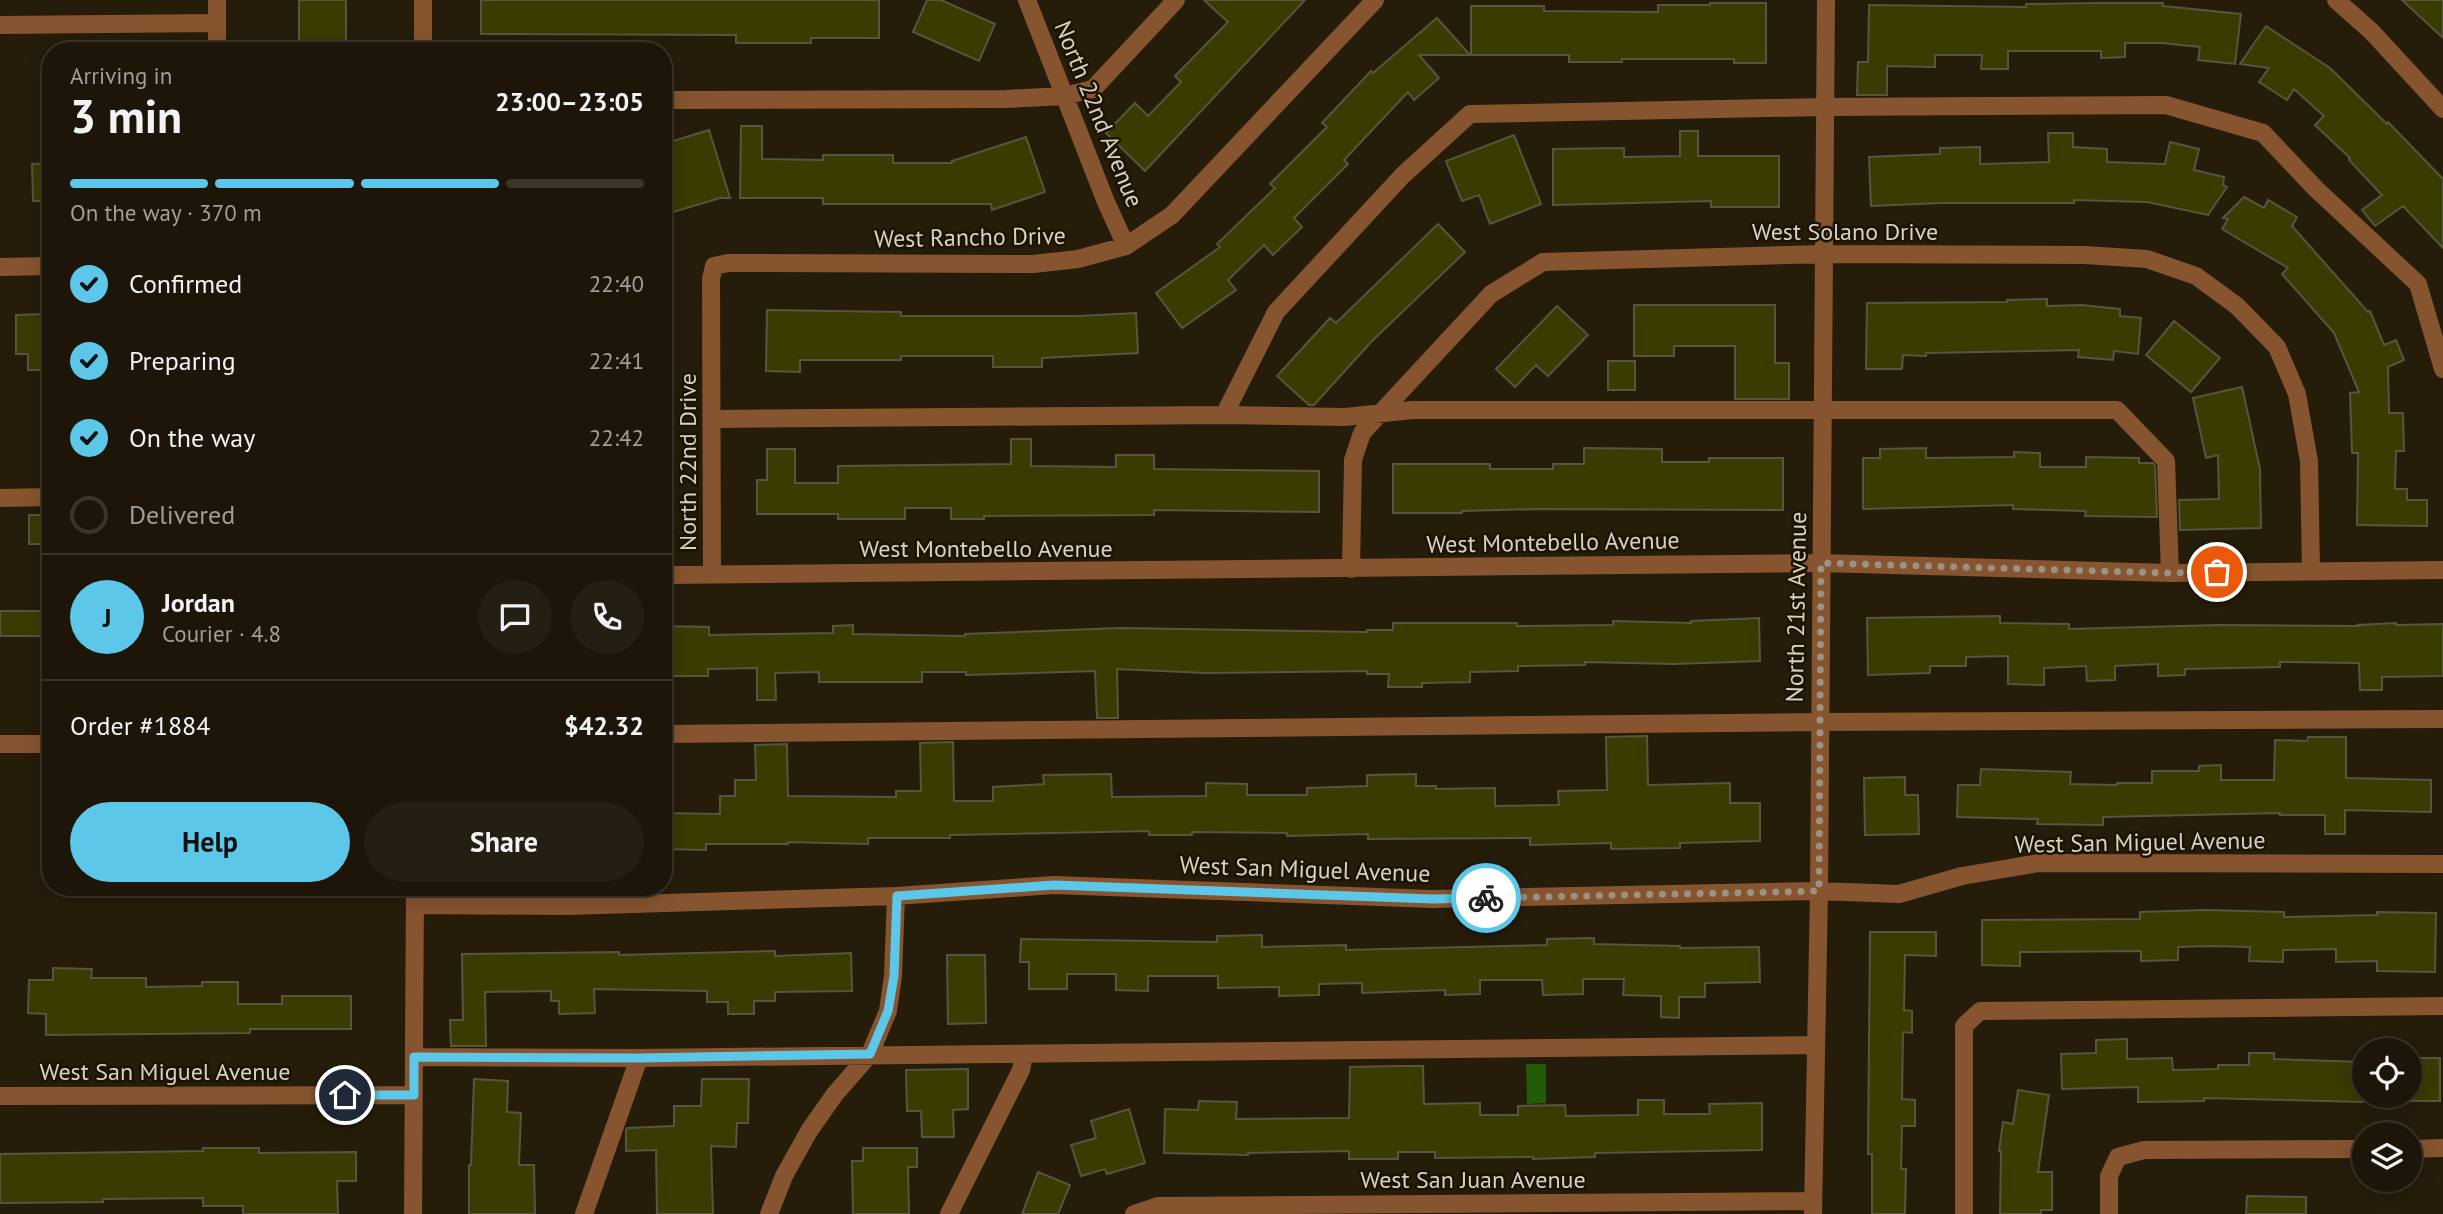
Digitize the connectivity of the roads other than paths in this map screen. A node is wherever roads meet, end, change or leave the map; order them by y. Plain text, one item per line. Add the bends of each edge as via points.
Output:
1 (217, 0) edge
2 (423, 0) edge
3 (1027, 0) edge
4 (1176, 0) edge
5 (1375, 0) edge
6 (1826, 0) edge
7 (2336, 0) edge
8 (217, 23) junction
9 (0, 25) edge
10 (217, 42) edge
11 (423, 42) edge
12 (1064, 96) junction
13 (672, 100) edge
14 (1824, 107) junction
15 (2443, 109) edge
16 (1126, 246) junction
17 (1824, 254) junction
18 (42, 266) edge
19 (714, 266) joint
20 (0, 267) edge
21 (2443, 369) edge
22 (1824, 411) junction
23 (1379, 413) junction
24 (1224, 415) junction
25 (712, 419) junction
26 (42, 497) edge
27 (0, 498) edge
28 (1821, 563) junction
29 (1351, 569) junction
30 (2443, 570) edge
31 (2311, 571) junction
32 (2170, 573) junction
33 (712, 574) junction
34 (672, 575) edge
35 (2443, 719) edge
36 (1819, 722) junction
37 (672, 734) edge
38 (0, 744) edge
39 (42, 744) edge
40 (2443, 864) edge
41 (1819, 891) junction
42 (415, 896) edge
43 (897, 896) junction
44 (2443, 1006) edge
45 (1815, 1045) junction
46 (870, 1054) junction
47 (1024, 1054) junction
48 (414, 1057) junction
49 (639, 1058) junction
50 (414, 1095) junction
51 (0, 1096) edge
52 (2443, 1148) edge
53 (2352, 1149) edge
54 (2422, 1149) edge
55 (1813, 1208) edge
56 (413, 1214) edge
57 (584, 1214) edge
58 (769, 1214) edge
59 (949, 1214) edge
60 (1134, 1214) edge
61 (1964, 1214) edge
62 (2109, 1214) edge

1 - 8 street
2 - 11 street
3 - 12 street, North 22nd Avenue
4 - 12 street via 1093,89
5 - 16 street, West Rancho Drive via 1172,215
6 - 14 street, North 21st Avenue
7 - 15 street
8 - 9 street
8 - 10 street
12 - 13 street
12 - 16 street, North 22nd Avenue
14 - 17 street, North 21st Avenue
14 - 21 street via 2166,105 2263,133 2418,284
14 - 24 street via 1470,114 1403,175 1276,312
16 - 19 street, West Rancho Drive via 1078,259 1033,264
17 - 22 street, North 21st Avenue
17 - 23 street, West Solano Drive via 1543,262 1491,293
17 - 31 street, West Solano Drive via 2098,256 2147,259 2196,276 2237,306 2277,346 2297,394 2309,461
18 - 20 street
19 - 25 street, North 22nd Drive
22 - 23 street
22 - 28 street, North 21st Avenue
22 - 32 street via 2117,410 2166,461
23 - 24 street via 1345,417
23 - 29 street, West Solano Drive via 1362,433 1353,460
24 - 25 street
25 - 33 street, North 22nd Drive
26 - 27 street
28 - 29 street, West Montebello Avenue
28 - 32 street, West Montebello Avenue
28 - 36 street, North 21st Avenue
29 - 33 street, West Montebello Avenue
30 - 31 street, West Montebello Avenue
31 - 32 street, West Montebello Avenue
33 - 34 street, West Montebello Avenue
35 - 36 street
36 - 37 street
36 - 41 street, North 21st Avenue
38 - 39 street
40 - 41 street, West San Miguel Avenue via 2039,863 1962,876 1899,894
41 - 43 street, West San Miguel Avenue via 1432,899 1054,885
41 - 45 street, North 21st Avenue
42 - 43 street, West San Miguel Avenue via 567,906
42 - 48 street
43 - 46 street via 894,976 888,1011
44 - 61 street via 1980,1011 1964,1026
45 - 47 street
45 - 55 street, North 21st Avenue
46 - 47 street
46 - 49 street
46 - 58 street via 809,1131
47 - 59 street via 1021,1070
48 - 49 street
48 - 50 street
49 - 57 street
50 - 51 street, West San Miguel Avenue
50 - 56 street
52 - 54 street
53 - 62 street via 2144,1150 2118,1157 2109,1175
55 - 60 street, West San Juan Avenue via 1158,1206

